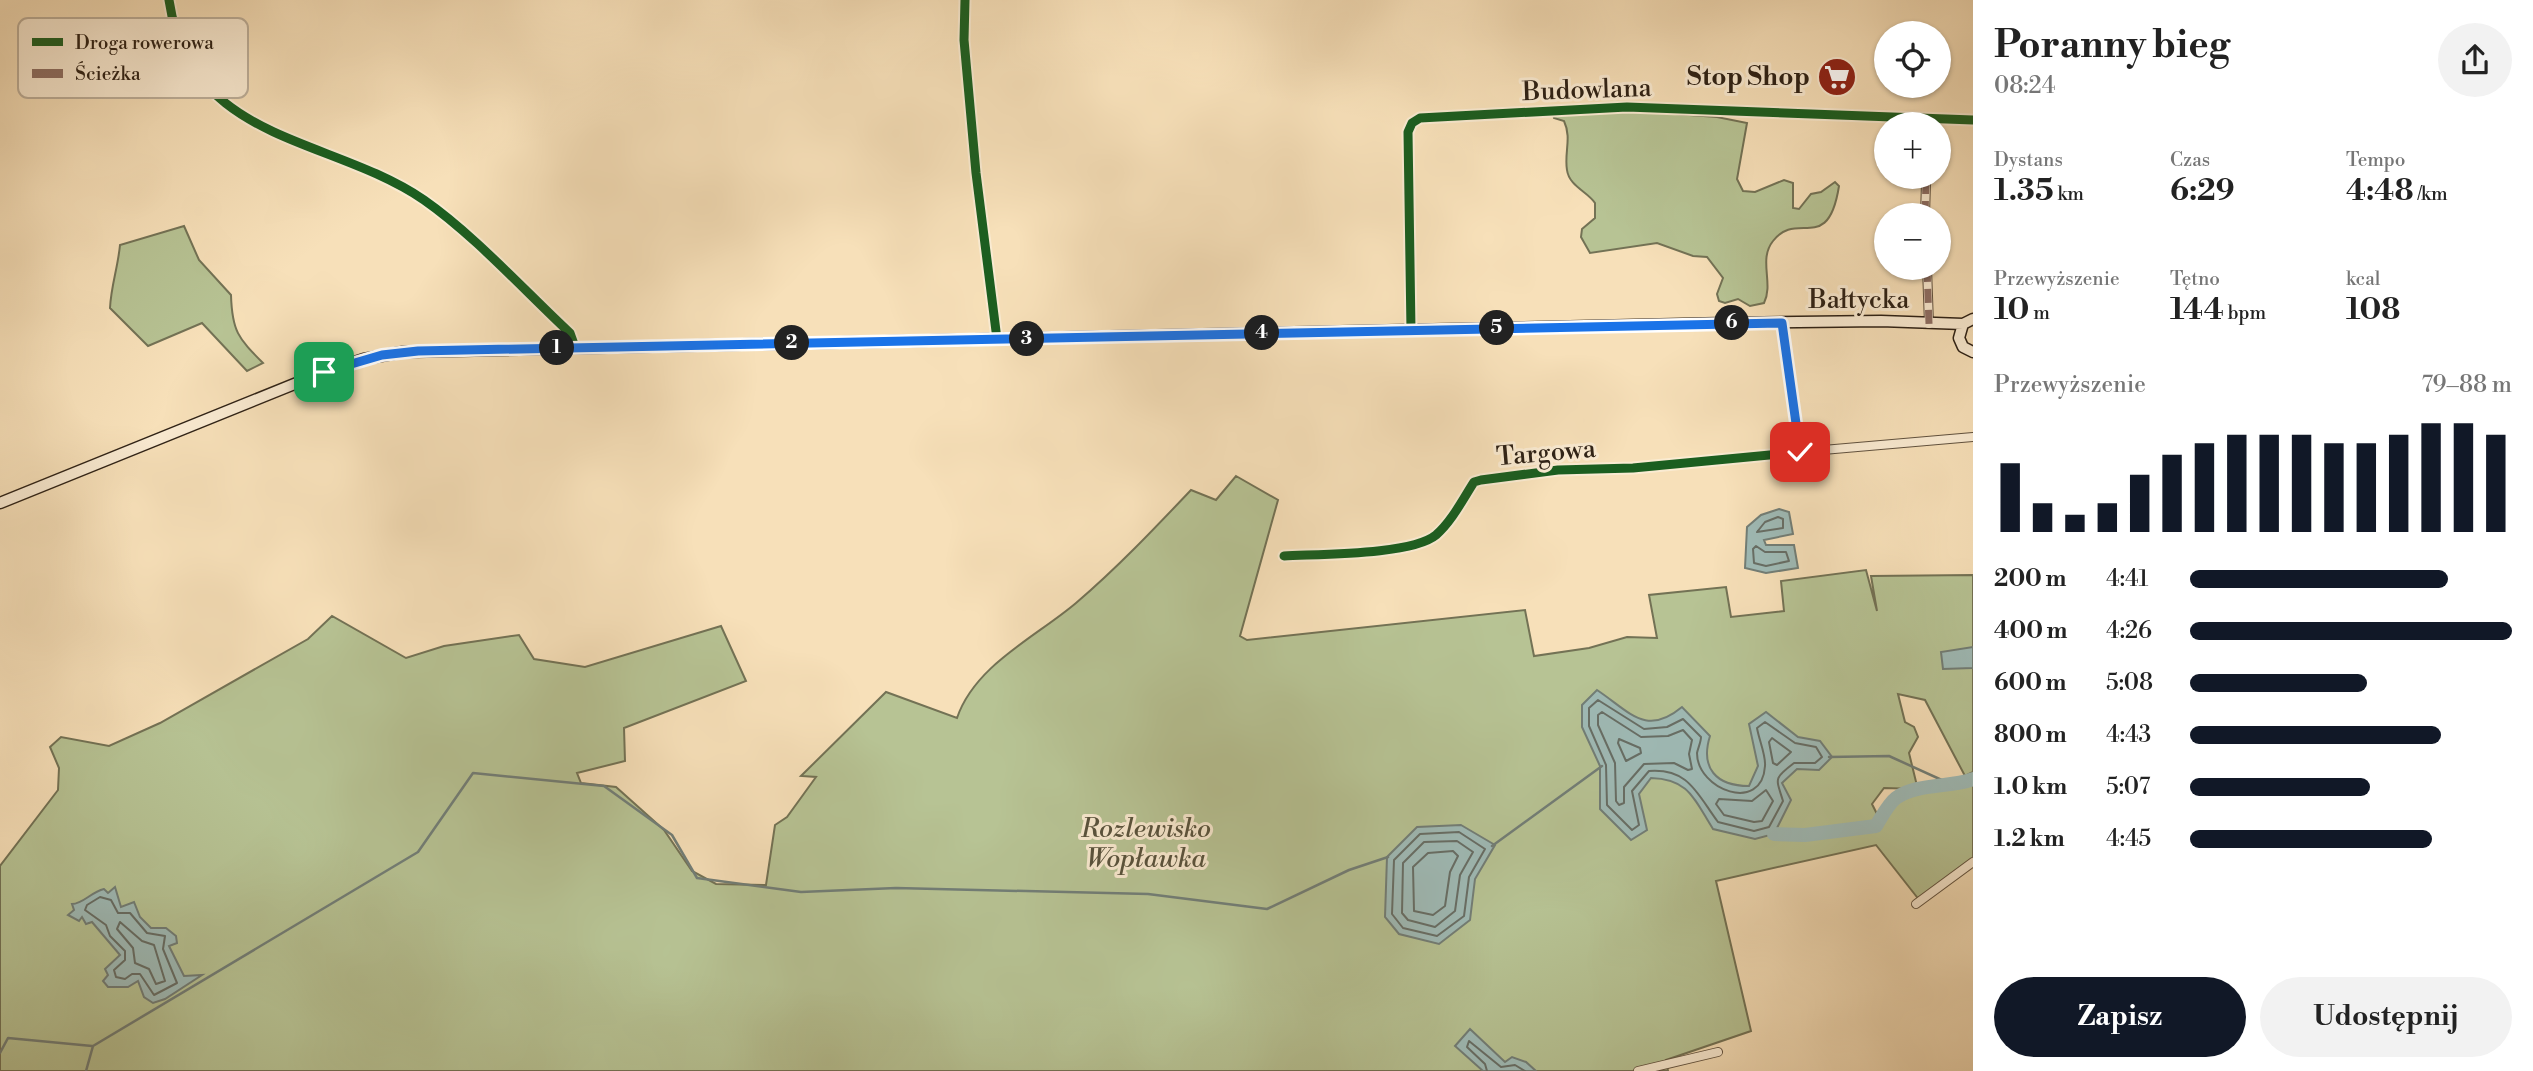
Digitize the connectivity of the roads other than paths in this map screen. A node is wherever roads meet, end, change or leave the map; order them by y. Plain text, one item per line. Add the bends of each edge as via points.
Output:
1 (169, 0) edge
2 (965, 0) edge
3 (174, 18) edge
4 (223, 98) edge
5 (1973, 120) edge
6 (1928, 280) edge
7 (1968, 322) edge
8 (1782, 323) junction
9 (1931, 324) junction
10 (1411, 330) junction
11 (1959, 338) junction
12 (998, 339) junction
13 (575, 347) junction
14 (1973, 352) edge
15 (1973, 437) edge
16 (1800, 452) junction
17 (0, 503) edge
18 (1284, 556) dead end
19 (1973, 862) edge
20 (1916, 904) dead end
21 (1718, 1052) dead end
22 (1638, 1071) edge

1 - 3 street
2 - 12 street via 964,40 976,173
4 - 13 street via 274,134 383,176 426,201 570,333
5 - 10 street, Budowlana via 1627,107 1420,118 1408,132
6 - 9 street
7 - 9 main road, Bałtycka
7 - 11 main road
8 - 9 main road, Bałtycka
8 - 10 main road, Bałtycka
8 - 16 street
9 - 11 main road, Bałtycka
10 - 12 main road, Bałtycka
11 - 14 main road, Bałtycka
12 - 13 main road, Bałtycka
13 - 17 main road, Bałtycka via 418,351 364,359
15 - 16 street, Targowa
16 - 18 street, Targowa via 1481,480 1474,482 1437,534 1422,543
19 - 20 street
21 - 22 street

